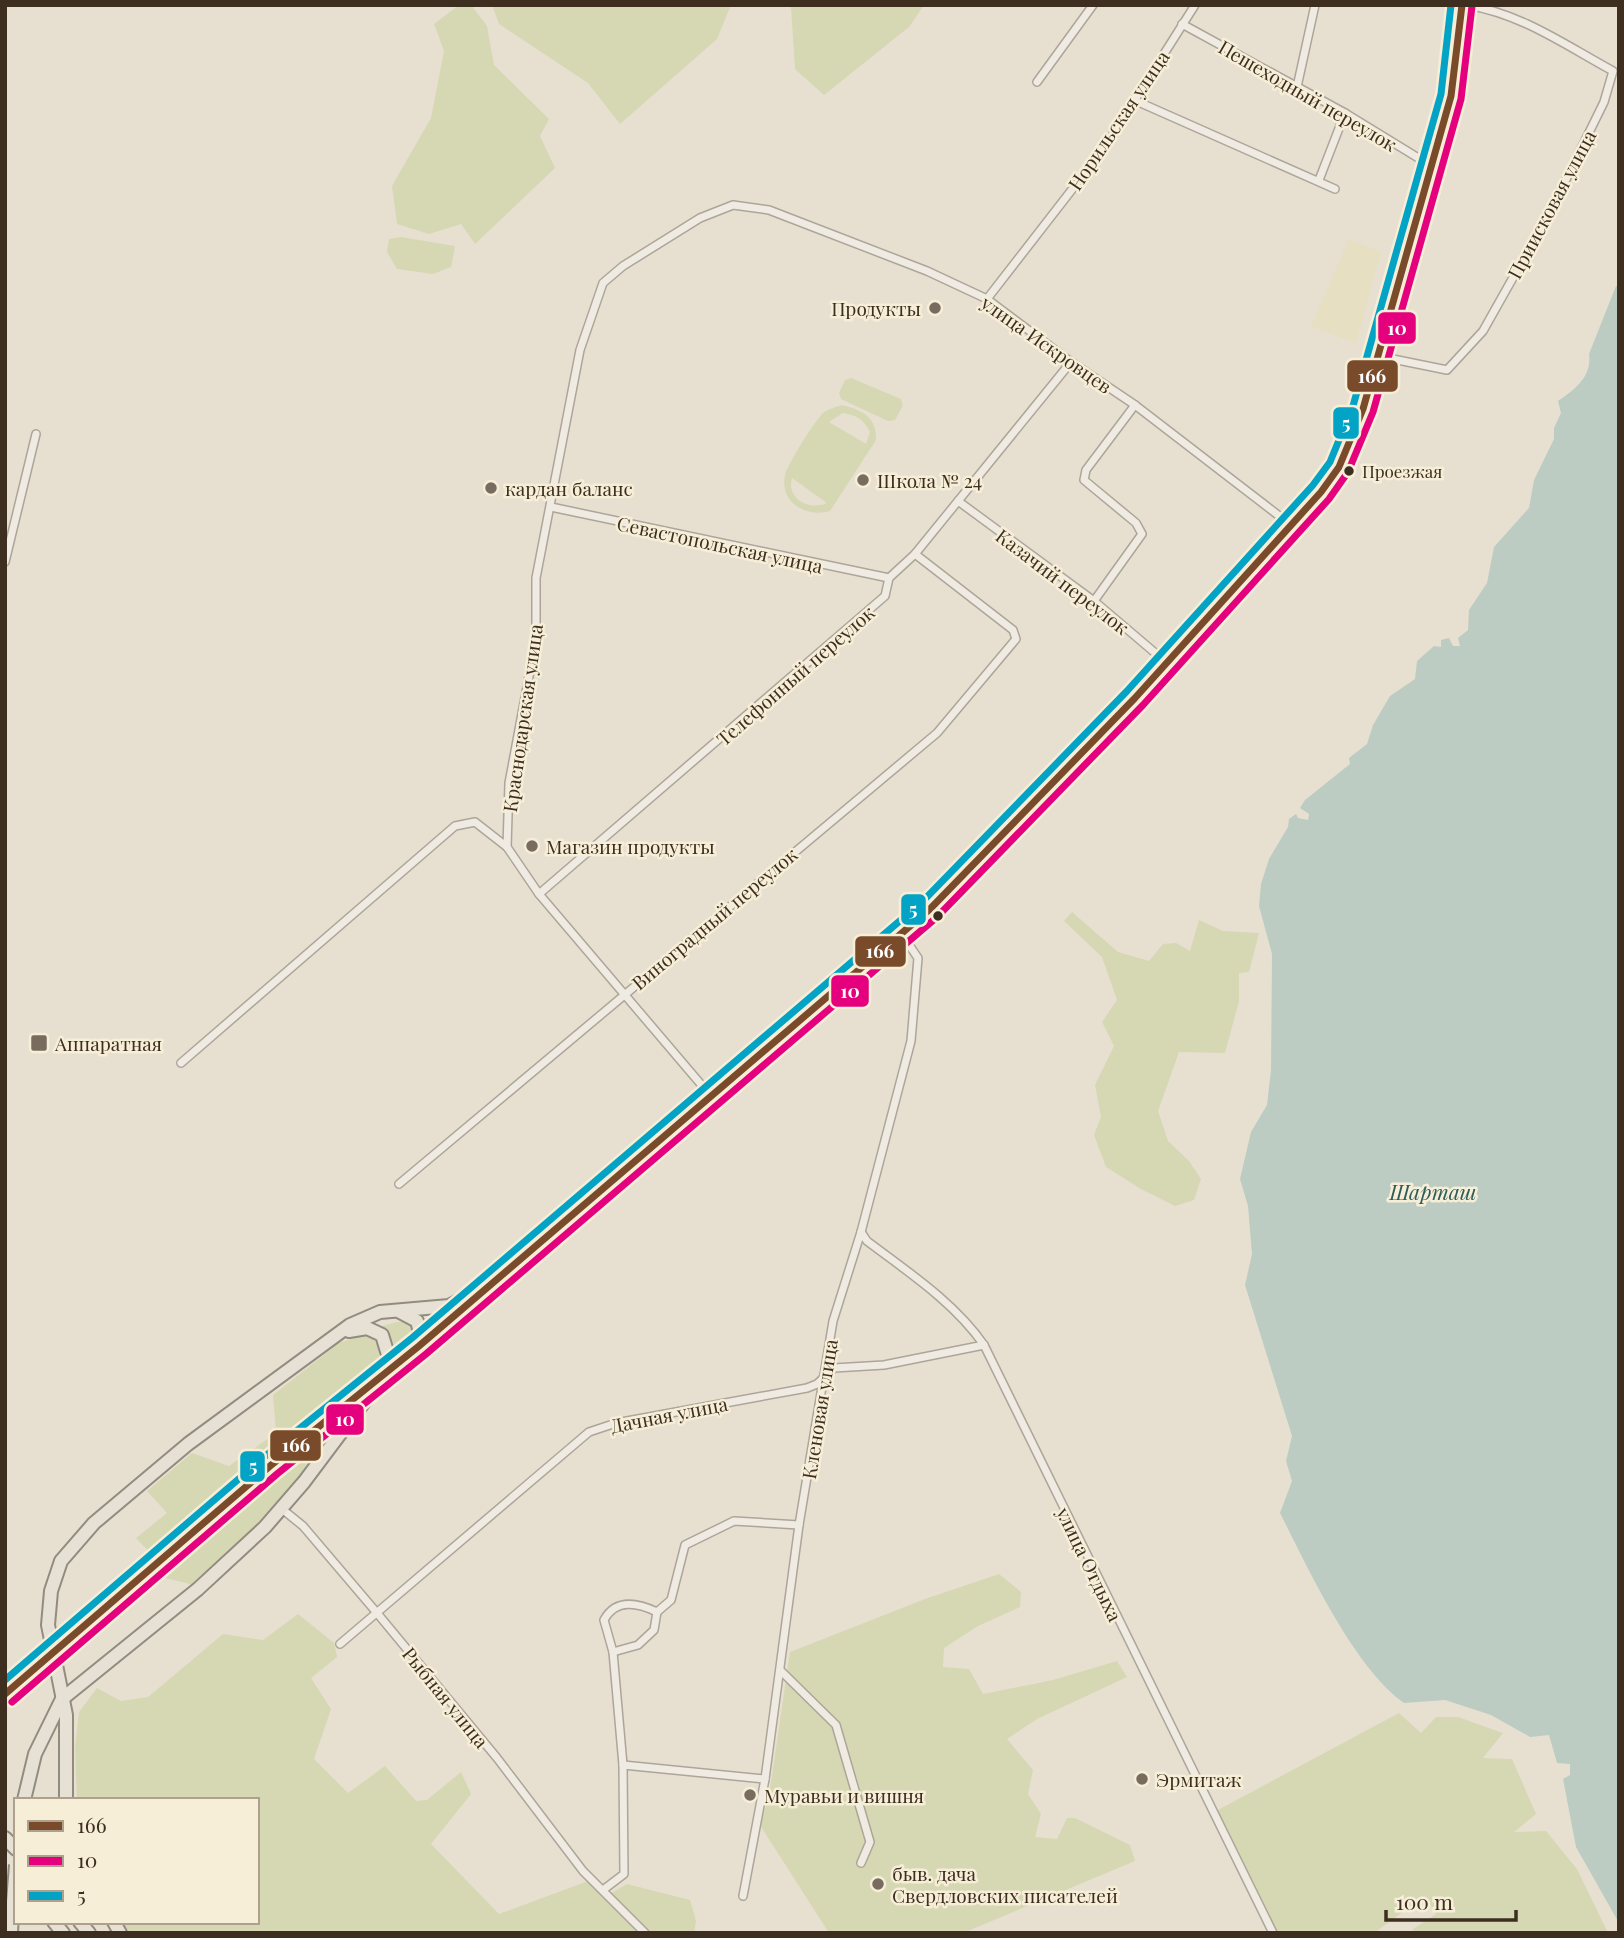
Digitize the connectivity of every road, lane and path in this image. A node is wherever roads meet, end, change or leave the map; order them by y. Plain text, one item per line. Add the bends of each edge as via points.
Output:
1 (1093, 5) edge
2 (1195, 5) edge
3 (1315, 5) edge
4 (1464, 5) edge
5 (1182, 24) junction
6 (1037, 82) dead end
7 (1297, 86) junction
8 (1134, 100) junction
9 (1345, 113) junction
10 (1433, 167) junction
11 (1319, 180) junction
12 (1335, 188) dead end
13 (623, 266) joint
14 (987, 299) junction
15 (1378, 356) junction
16 (1071, 362) junction
17 (1135, 404) junction
18 (36, 434) dead end
19 (958, 501) junction
20 (551, 507) junction
21 (1291, 525) junction
22 (915, 554) junction
23 (5, 562) edge
24 (889, 578) junction
25 (1094, 601) junction
26 (1167, 663) junction
27 (508, 848) junction
28 (539, 894) junction
29 (901, 933) junction
30 (625, 993) junction
31 (181, 1063) dead end
32 (710, 1095) junction
33 (399, 1184) dead end
34 (861, 1232) junction
35 (487, 1286) junction
36 (394, 1311) junction
37 (332, 1337) junction
38 (984, 1345) junction
39 (419, 1346) junction
40 (408, 1354) junction
41 (825, 1376) junction
42 (366, 1386) junction
43 (282, 1508) junction
44 (799, 1525) junction
45 (657, 1612) junction
46 (377, 1613) junction
47 (340, 1644) dead end
48 (613, 1652) junction
49 (780, 1670) junction
50 (5, 1693) edge
51 (62, 1699) junction
52 (623, 1765) junction
53 (765, 1779) junction
54 (24, 1798) edge
55 (66, 1798) edge
56 (861, 1863) dead end
57 (14, 1890) edge
58 (603, 1890) junction
59 (743, 1896) dead end
60 (10, 1933) edge
61 (645, 1933) edge
62 (1273, 1933) edge

1 - 6 street
2 - 5 street, Норильская улица
3 - 7 street
4 - 10 main road via 1451,96
4 - 15 street, Приисковая улица via 1506,13 1613,71 1604,102 1556,201 1483,331 1447,370
5 - 7 street, Пешеходный переулок
5 - 8 street, Норильская улица
7 - 9 street, Пешеходный переулок
8 - 11 street
8 - 14 street, Норильская улица via 1105,147
9 - 10 street, Пешеходный переулок
9 - 11 street
10 - 15 main road
11 - 12 street
13 - 14 street, улица Искровцев via 700,218 733,205 769,210
13 - 20 street, Краснодарская улица via 603,283 580,350
14 - 16 street, улица Искровцев
15 - 21 main road via 1363,410 1339,467
16 - 17 street, улица Искровцев
16 - 19 street, Телефонный переулок
17 - 21 street, улица Искровцев
17 - 25 street via 1086,470 1084,480 1136,523 1142,534
18 - 23 street
19 - 22 street, Телефонный переулок
19 - 25 street, Казачий переулок
20 - 24 street, Севастопольская улица
20 - 27 street, Краснодарская улица via 536,578 536,639 509,783
21 - 26 main road
22 - 24 street, Телефонный переулок
22 - 30 street, Виноградный переулок via 1013,630 1016,639 937,733
24 - 28 street, Телефонный переулок via 885,596
25 - 26 street, Казачий переулок
26 - 29 main road via 997,842
27 - 28 street
27 - 31 street, Краснодарская улица via 475,822 456,826
28 - 30 street
29 - 32 main road
29 - 34 street, Кленовая улица via 918,958 911,1041
30 - 32 street
30 - 33 street, Виноградный переулок
32 - 35 main road
34 - 38 street, улица Отдыха via 928,1287
34 - 41 street, Кленовая улица via 833,1321
35 - 36 main road via 449,1306
35 - 39 main road
36 - 37 main road via 371,1314
36 - 39 main road via 417,1321
37 - 42 main road via 367,1328 382,1335 389,1358
37 - 51 main road via 188,1444 68,1550 54,1580 48,1625
38 - 41 street, Дачная улица via 884,1364 834,1368
38 - 62 street, улица Отдыха
39 - 40 main road
40 - 42 main road
40 - 43 main road
41 - 44 street, Кленовая улица
41 - 46 street, Дачная улица via 807,1388 589,1432
42 - 50 main road, bridge
43 - 46 street, Рыбная улица
43 - 51 main road via 198,1589
44 - 45 street via 734,1521 685,1545 671,1600
44 - 49 street, Кленовая улица
45 - 48 street via 657,1622 646,1639
45 - 48 street via 624,1604 608,1612 604,1626
46 - 47 street, Дачная улица
46 - 58 street, Рыбная улица
48 - 52 street
49 - 53 street, Кленовая улица
49 - 56 street via 836,1725 870,1842
51 - 54 main road via 35,1754
51 - 55 main road via 67,1735
52 - 53 street
52 - 58 street via 624,1874
53 - 59 street, Кленовая улица
57 - 60 main road, bridge
58 - 61 street, Рыбная улица

